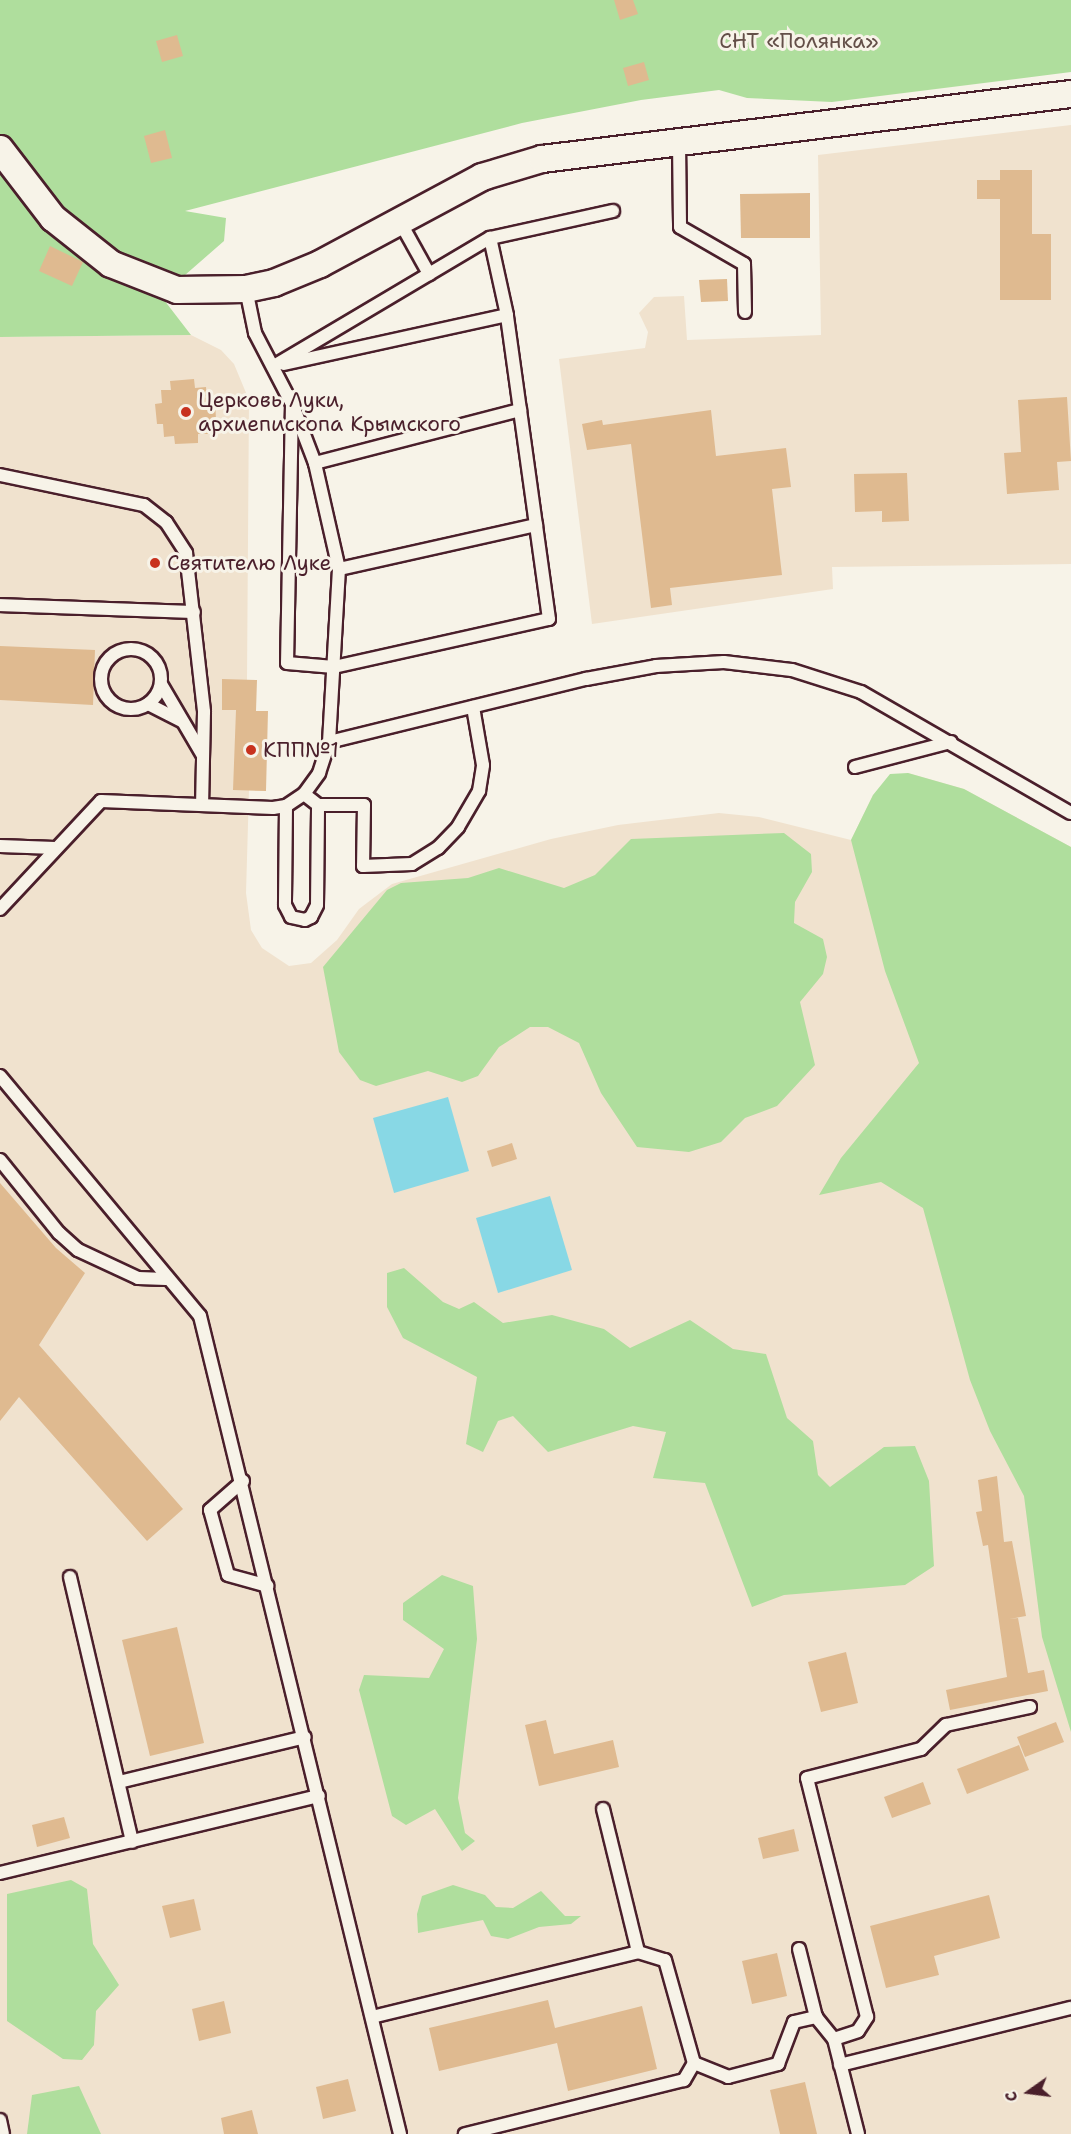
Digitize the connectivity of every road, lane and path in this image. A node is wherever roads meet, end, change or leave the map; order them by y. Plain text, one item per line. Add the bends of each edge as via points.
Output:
1 (1071, 94) edge
2 (679, 142) junction
3 (0, 149) edge
4 (613, 211) dead end
5 (399, 220) junction
6 (490, 238) junction
7 (429, 274) junction
8 (246, 289) junction
9 (744, 312) dead end
10 (507, 315) junction
11 (274, 366) junction
12 (292, 404) junction
13 (520, 410) junction
14 (315, 463) junction
15 (0, 475) edge
16 (536, 525) junction
17 (339, 569) junction
18 (0, 605) edge
19 (194, 612) junction
20 (334, 667) junction
21 (161, 684) junction
22 (148, 704) junction
23 (473, 706) junction
24 (182, 721) junction
25 (329, 742) junction
26 (951, 742) junction
27 (203, 755) junction
28 (855, 766) dead end
29 (304, 794) junction
30 (318, 804) junction
31 (202, 805) junction
32 (286, 806) junction
33 (1071, 813) edge
34 (0, 846) edge
35 (55, 848) junction
36 (0, 909) edge
37 (0, 1076) edge
38 (0, 1160) edge
39 (166, 1280) junction
40 (243, 1481) junction
41 (70, 1577) dead end
42 (268, 1586) junction
43 (1030, 1707) dead end
44 (305, 1737) junction
45 (120, 1782) junction
46 (319, 1796) junction
47 (603, 1809) dead end
48 (132, 1842) junction
49 (0, 1873) edge
50 (799, 1949) dead end
51 (638, 1952) junction
52 (1071, 2008) edge
53 (372, 2016) junction
54 (816, 2017) junction
55 (834, 2038) junction
56 (694, 2063) junction
57 (840, 2065) junction
58 (0, 2120) edge
59 (3, 2134) edge
60 (400, 2134) edge
61 (465, 2134) edge
62 (858, 2134) edge

1 - 2 street
2 - 5 street via 542,159 482,177
2 - 9 lane via 680,227 744,264
3 - 8 street via 53,218 111,264 177,290
4 - 6 lane
5 - 7 lane
5 - 8 street via 320,264 274,283
6 - 7 lane
6 - 10 lane
7 - 11 lane
8 - 11 lane via 255,333
10 - 11 lane
10 - 13 lane
11 - 12 lane
12 - 14 lane
12 - 20 lane via 287,663
13 - 14 lane
13 - 16 lane
14 - 17 lane
15 - 19 lane via 144,505 166,522 186,553
16 - 17 lane
16 - 20 lane via 549,619
17 - 20 lane
18 - 19 lane
19 - 27 lane via 204,712
20 - 25 lane
21 - 22 lane
21 - 22 lane via 160,672 147,653 124,649 105,663 101,686 114,705 137,709
21 - 24 lane
22 - 24 lane
23 - 25 lane
23 - 26 lane via 656,666 724,662 792,670 861,692
23 - 30 lane via 483,765 479,791 458,827 438,848 412,864 363,866 364,805
24 - 27 lane
25 - 29 lane via 319,773
26 - 28 lane
26 - 33 lane
27 - 31 lane
29 - 30 lane
29 - 32 lane
30 - 32 lane via 317,905 311,917 304,920 291,917 285,904
31 - 32 lane
31 - 35 lane via 101,801
34 - 35 lane
35 - 36 lane
37 - 39 lane
38 - 39 lane via 59,1233 78,1250 138,1278
39 - 40 lane via 200,1316
40 - 42 lane
40 - 42 lane via 210,1510 228,1575
41 - 45 lane
42 - 44 lane
43 - 55 lane via 946,1725 921,1749 807,1778 867,2016 858,2031
44 - 45 lane
44 - 46 lane
45 - 48 lane
46 - 48 lane
46 - 53 lane
47 - 51 lane
48 - 49 lane
50 - 54 lane
51 - 53 lane
51 - 56 lane via 665,1960
52 - 57 lane
53 - 60 lane
54 - 55 lane
54 - 56 lane via 794,2022 778,2064 728,2077
55 - 57 lane
56 - 61 lane via 684,2080
57 - 62 lane
58 - 59 lane

